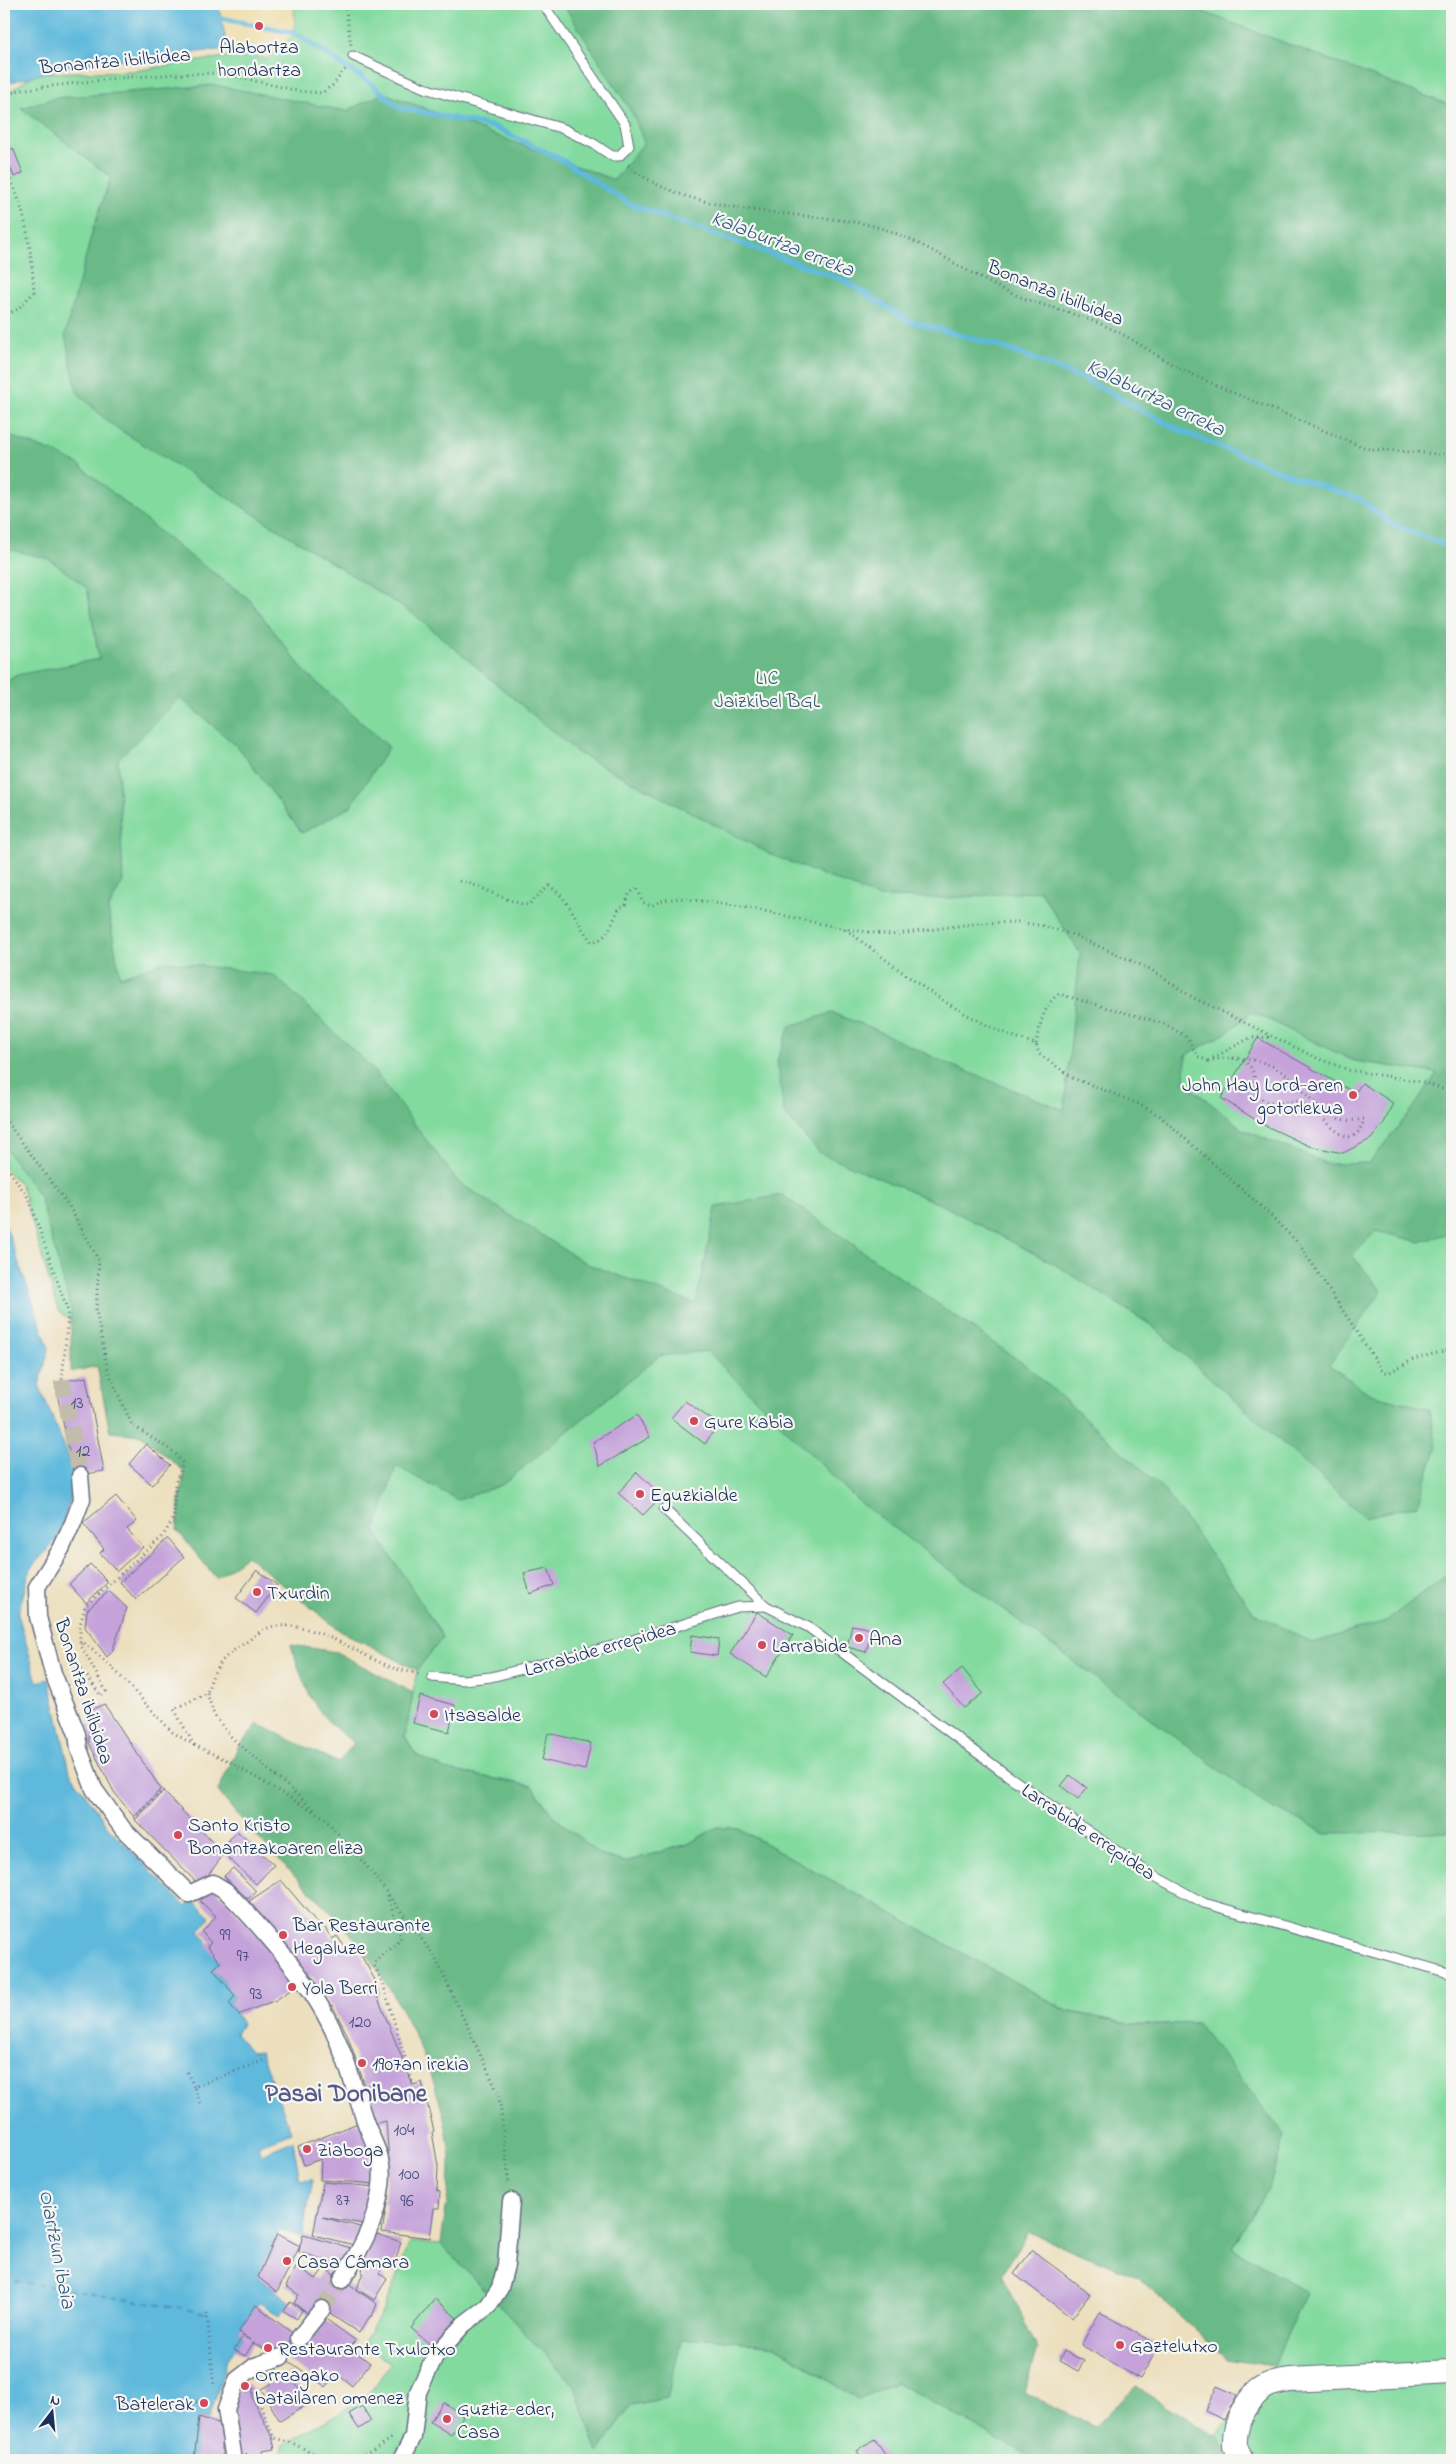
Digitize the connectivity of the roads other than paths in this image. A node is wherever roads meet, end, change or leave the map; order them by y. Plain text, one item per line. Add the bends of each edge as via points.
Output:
1 (543, 4) edge
2 (353, 56) road end
3 (80, 1476) tunnel mouth
4 (664, 1509) dead end
5 (766, 1606) junction
6 (432, 1677) road end
7 (1452, 1974) edge
8 (511, 2201) road end
9 (342, 2280) tunnel mouth
10 (322, 2309) tunnel mouth
11 (299, 2338) tunnel mouth
12 (281, 2357) tunnel mouth
13 (1452, 2372) edge
14 (233, 2454) dead end
15 (401, 2460) edge
16 (1241, 2460) edge

1 - 2 lane via 625,124 629,146 619,156 612,156 564,129 424,88
3 - 9 street, Bonantza ibilbidea via 82,1499 73,1523 37,1587 38,1617 53,1673 91,1781 123,1829 189,1894 213,1883 226,1891 304,1982 328,2020 350,2069 364,2120 381,2157 382,2185 377,2208 360,2251
4 - 5 lane, Larrabide errepidea
5 - 6 lane, Larrabide errepidea via 738,1607 620,1644 491,1677 464,1680
5 - 7 lane, Larrabide errepidea via 808,1627 1008,1775 1147,1872 1204,1903
8 - 15 street via 506,2265 500,2288 488,2306 464,2324 435,2356 418,2392 413,2437
10 - 11 street
12 - 14 street via 255,2366 237,2380 226,2409
13 - 16 street via 1290,2380 1270,2384 1258,2392 1240,2419 1235,2447

